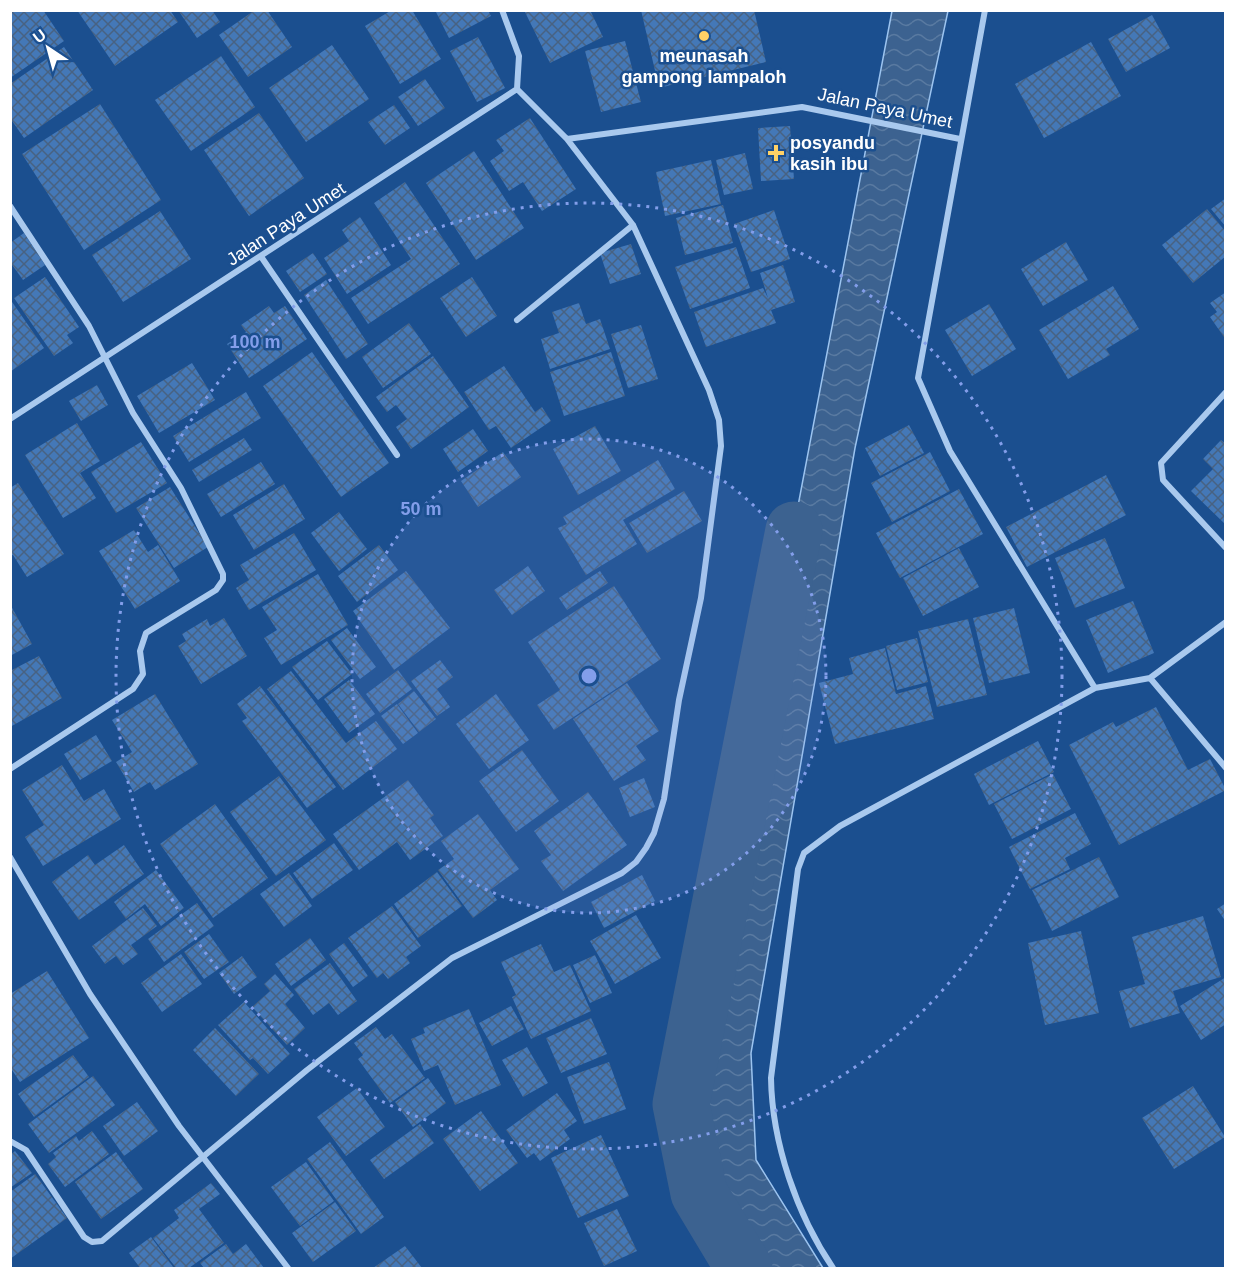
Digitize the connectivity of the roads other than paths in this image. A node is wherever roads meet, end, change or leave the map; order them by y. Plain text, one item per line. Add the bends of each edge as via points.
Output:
1 (502, 10) edge
2 (985, 10) edge
3 (517, 90) junction
4 (567, 139) junction
5 (960, 139) junction
6 (10, 206) edge
7 (633, 225) junction
8 (262, 258) junction
9 (517, 320) dead end
10 (105, 359) junction
11 (1226, 392) edge
12 (10, 419) edge
13 (397, 455) dead end
14 (1226, 548) edge
15 (1226, 621) edge
16 (1150, 678) junction
17 (1095, 688) junction
18 (1226, 768) edge
19 (10, 769) edge
20 (10, 857) edge
21 (10, 1141) edge
22 (203, 1158) junction
23 (288, 1269) edge
24 (833, 1269) edge

1 - 3 street via 519,56
2 - 5 street, Jalan Paya Umet
3 - 4 street
3 - 8 street, Jalan Paya Umet
4 - 5 street, Jalan Paya Umet via 788,107 829,110
4 - 7 street
5 - 17 street via 918,378 950,452
6 - 10 street via 89,326
7 - 9 street
7 - 22 street via 709,390 719,420 721,446 701,598 679,700 664,799 654,833 636,862 622,873 452,958 307,1070
8 - 10 street, Jalan Paya Umet
8 - 13 street
10 - 12 street, Jalan Paya Umet
10 - 19 street via 133,413 181,488 223,580 216,590 146,633 140,651 143,674 133,689
11 - 14 street via 1161,463 1163,480
15 - 16 street
16 - 17 street
16 - 18 street
17 - 24 street via 840,826 804,853 798,869 771,1094 786,1169 817,1244
20 - 22 street via 90,994
21 - 22 street via 26,1150 84,1237 92,1242 102,1241
22 - 23 street

